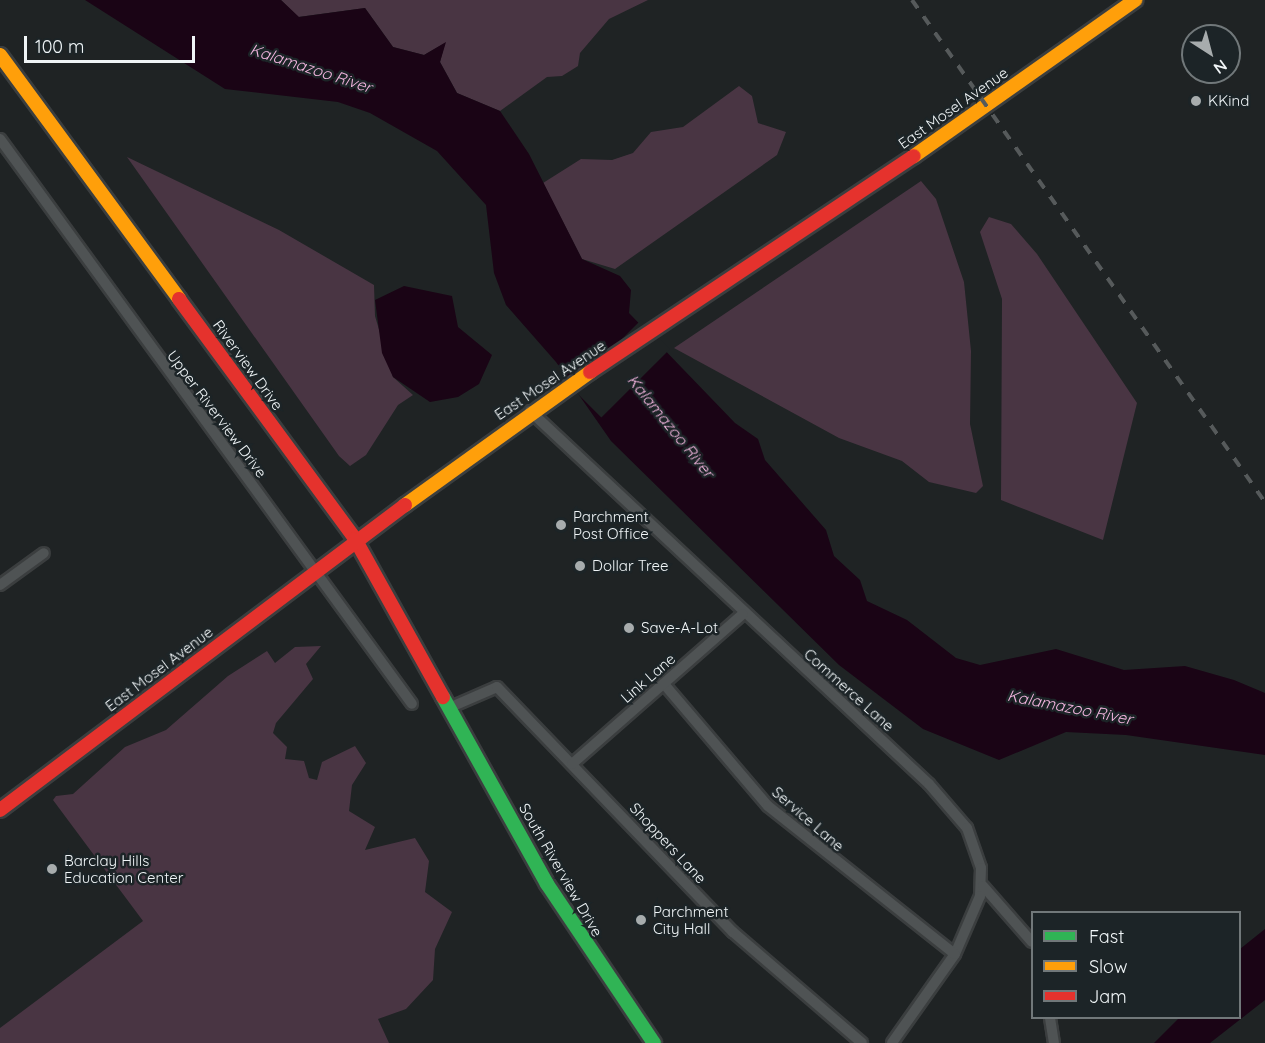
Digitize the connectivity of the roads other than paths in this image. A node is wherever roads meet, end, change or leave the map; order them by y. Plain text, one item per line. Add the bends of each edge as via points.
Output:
1 (1135, 0) edge
2 (0, 55) edge
3 (0, 139) edge
4 (530, 411) junction
5 (355, 539) junction
6 (44, 553) dead end
7 (316, 572) junction
8 (0, 585) edge
9 (743, 614) junction
10 (664, 684) junction
11 (412, 704) dead end
12 (451, 707) junction
13 (572, 764) junction
14 (0, 810) edge
15 (983, 886) junction
16 (1031, 941) edge
17 (954, 954) junction
18 (1050, 1019) edge
19 (654, 1043) edge
20 (862, 1043) edge
21 (892, 1043) edge
22 (1054, 1043) edge

1 - 4 street, East Mosel Avenue via 838,210
2 - 5 street, Riverview Drive
3 - 7 street, Upper Riverview Drive
4 - 5 street, East Mosel Avenue
4 - 9 street, Commerce Lane
5 - 7 street, East Mosel Avenue
5 - 12 street, Riverview Drive
6 - 8 street
7 - 11 street, Upper Riverview Drive
7 - 14 street, East Mosel Avenue
9 - 10 street, Link Lane
9 - 15 street, Commerce Lane via 958,812 975,844
10 - 13 street, Link Lane
10 - 17 street, Service Lane via 768,806
12 - 13 street, Shoppers Lane via 497,687
12 - 19 street, South Riverview Drive via 547,884
13 - 20 street, Shoppers Lane via 733,932
15 - 16 street
15 - 17 street
17 - 21 street
18 - 22 street

